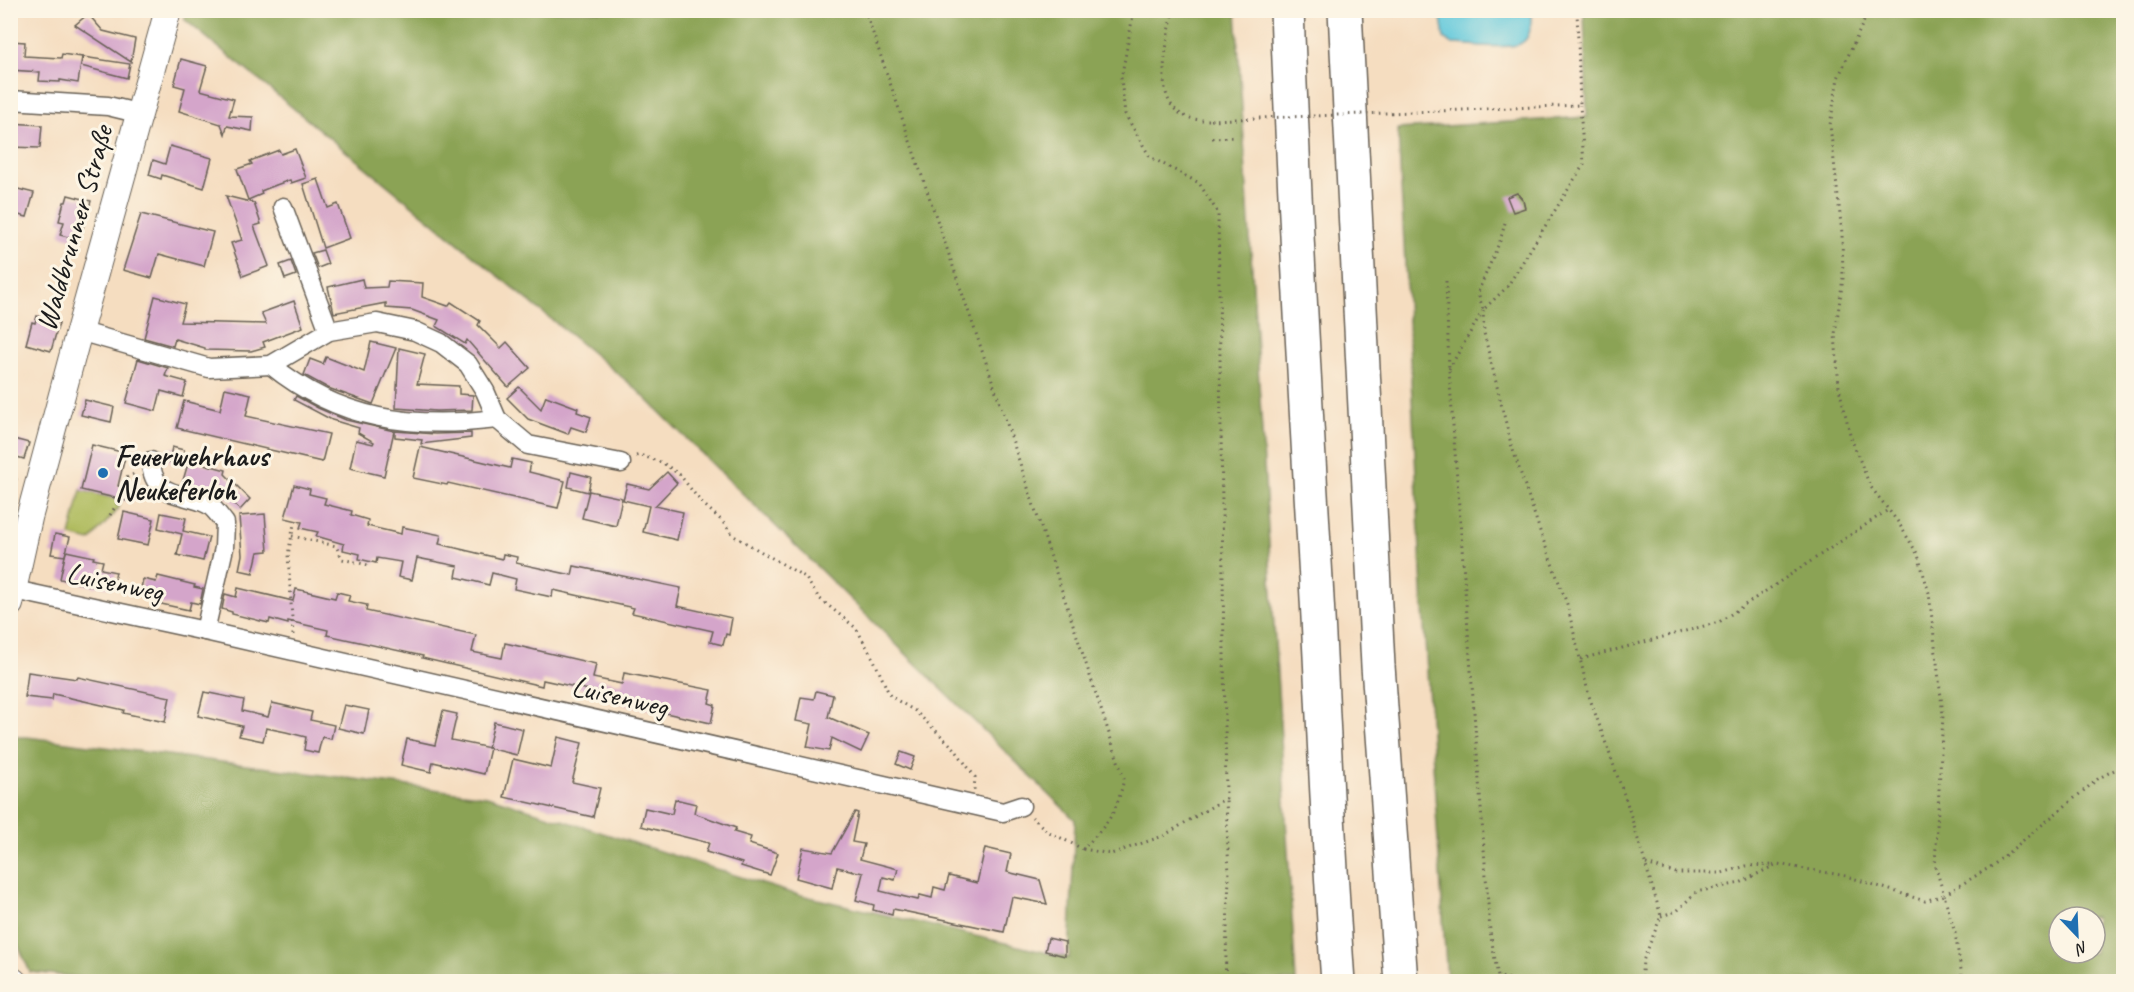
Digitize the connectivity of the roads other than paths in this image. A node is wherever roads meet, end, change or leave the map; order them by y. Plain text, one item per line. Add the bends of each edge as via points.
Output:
1 (168, 10) edge
2 (1287, 10) edge
3 (1345, 10) edge
4 (10, 100) edge
5 (141, 114) junction
6 (283, 207) dead end
7 (79, 331) junction
8 (329, 331) junction
9 (272, 365) junction
10 (497, 419) junction
11 (151, 461) dead end
12 (621, 463) road end
13 (11, 594) edge
14 (205, 631) junction
15 (1021, 806) road end
16 (1338, 981) edge
17 (1401, 981) edge

1 - 5 street, Waldbrunner Straße
2 - 16 highway
3 - 17 highway via 1378,666
4 - 5 street via 108,106
5 - 7 street, Waldbrunner Straße
6 - 8 street
7 - 9 street via 209,368
7 - 13 street, Waldbrunner Straße
8 - 9 street
8 - 10 street via 376,323 415,331 441,343 468,364
9 - 10 street via 312,393 373,416 412,423 458,424
10 - 12 street via 528,445
11 - 14 street via 155,481 168,492 210,505 225,523 224,548
13 - 14 street, Luisenweg
14 - 15 street, Luisenweg via 1003,812

